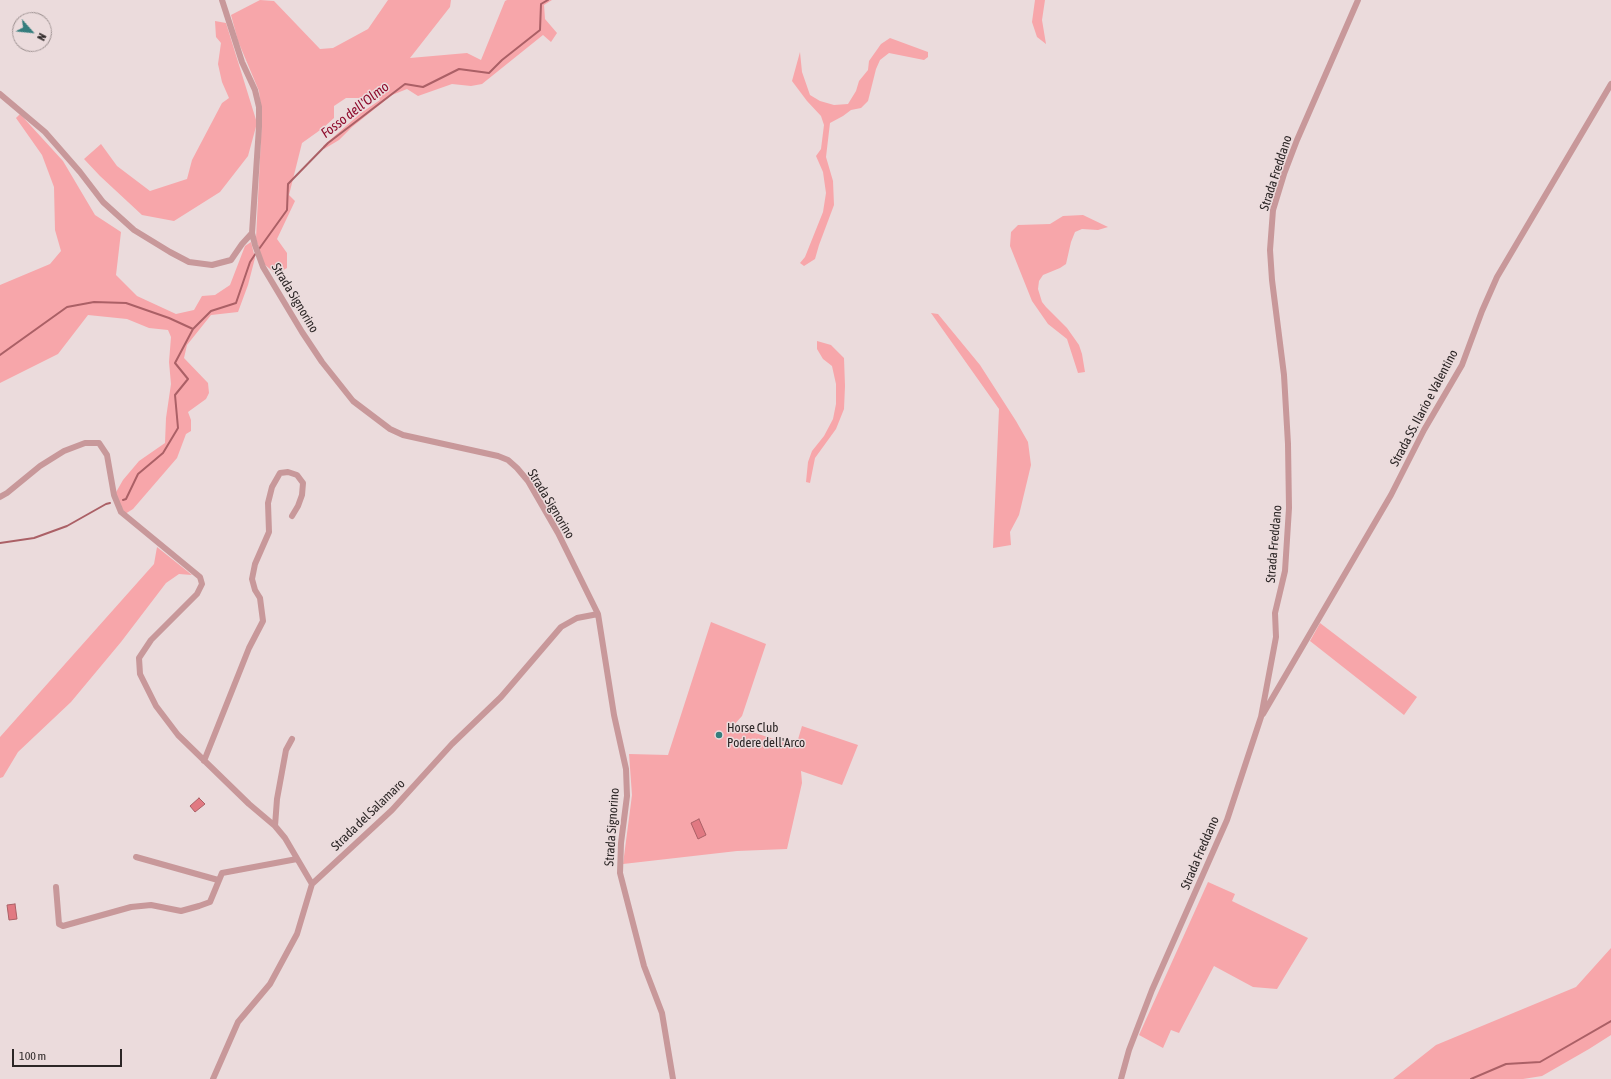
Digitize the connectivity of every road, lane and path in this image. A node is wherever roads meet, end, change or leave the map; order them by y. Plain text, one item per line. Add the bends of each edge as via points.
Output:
1 (222, 0) edge
2 (1358, 0) edge
3 (1611, 84) edge
4 (0, 94) edge
5 (252, 233) junction
6 (0, 497) edge
7 (292, 516) dead end
8 (598, 614) junction
9 (1261, 717) junction
10 (292, 740) dead end
11 (204, 761) junction
12 (275, 826) junction
13 (136, 857) dead end
14 (297, 858) junction
15 (218, 880) junction
16 (312, 884) junction
17 (56, 887) dead end
18 (213, 1079) edge
19 (673, 1079) edge
20 (1121, 1079) edge

1 - 5 street, Strada Signorino via 242,62 255,90 258,107
2 - 9 street, Strada Freddano via 1297,140 1273,210 1270,250 1284,375 1289,508 1285,571 1276,613 1276,637
3 - 9 street, Strada SS. Ilario e Valentino via 1497,277 1462,365 1424,430 1391,495
4 - 5 street via 45,132 103,202 134,230 170,252 189,262 212,265 231,260
5 - 8 street, Strada Signorino via 263,267 302,332 353,401 403,436 508,460 528,481 558,533
6 - 11 street via 64,451 85,443 99,443 107,455 114,495 121,512 200,577 202,584 197,594 151,640 140,658 140,674 156,706 178,735
7 - 11 street via 302,495 303,483 296,475 288,472 280,474 272,487 268,503 269,532 253,571 252,579 260,598 264,621 249,648
8 - 16 street, Strada del Salamaro via 576,618 561,627 501,697 452,744 392,810
8 - 19 street, Strada Signorino via 614,715 626,768 627,796 620,872 644,966 662,1013
9 - 20 street, Strada Freddano via 1226,820 1152,990
10 - 12 street via 286,750
11 - 12 street
12 - 14 street
13 - 15 street
14 - 15 street via 222,873
14 - 16 street
15 - 17 street via 210,902 199,906 181,911 151,905 131,907 63,926 59,924
16 - 18 street via 297,934 270,984 238,1022

